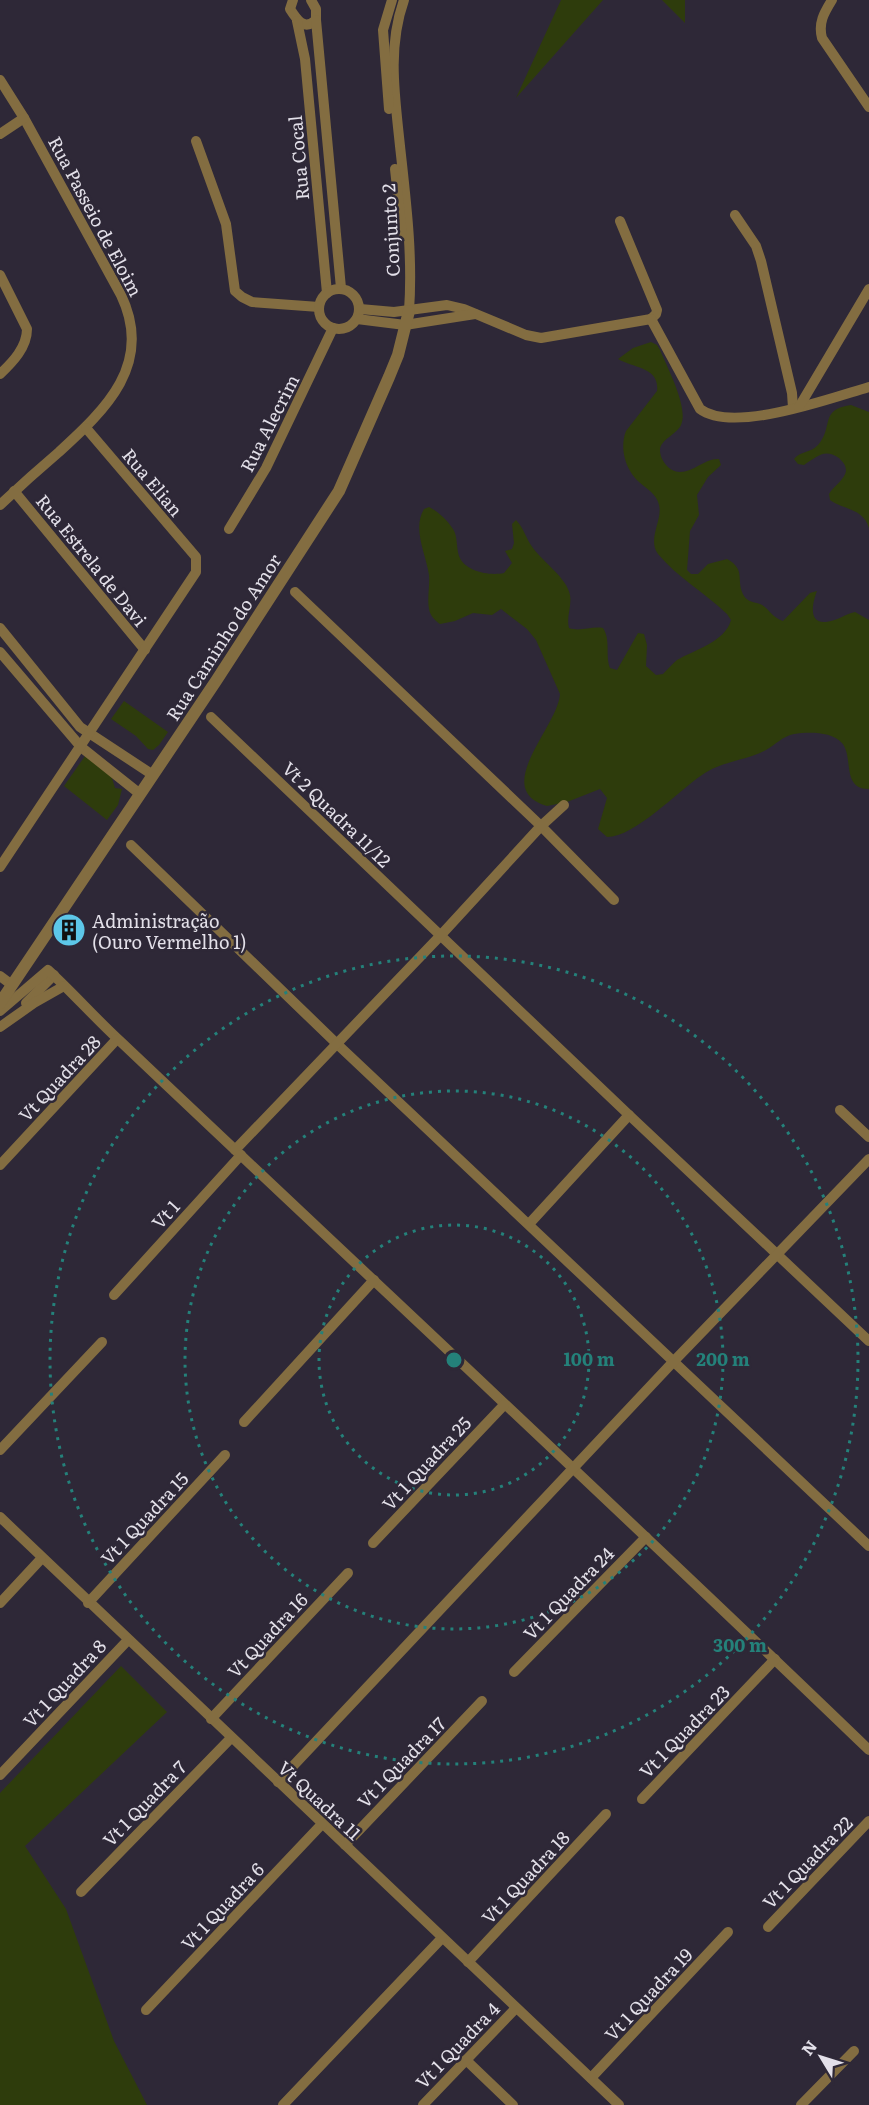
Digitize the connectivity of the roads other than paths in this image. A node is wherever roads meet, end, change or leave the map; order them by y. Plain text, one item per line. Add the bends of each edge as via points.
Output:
1 (311, 0) edge
2 (392, 0) edge
3 (404, 0) edge
4 (832, 0) edge
5 (289, 3) edge
6 (316, 20) junction
7 (297, 21) junction
8 (388, 67) junction
9 (0, 80) edge
10 (869, 107) edge
11 (24, 118) junction
12 (0, 134) edge
13 (196, 141) dead end
14 (735, 215) dead end
15 (620, 221) dead end
16 (0, 275) edge
17 (411, 284) joint
18 (340, 288) junction
19 (869, 289) edge
20 (327, 292) junction
21 (319, 307) junction
22 (409, 311) junction
23 (358, 314) junction
24 (472, 315) junction
25 (651, 319) junction
26 (405, 325) junction
27 (333, 328) junction
28 (0, 374) edge
29 (869, 387) edge
30 (796, 407) junction
31 (86, 428) junction
32 (14, 491) junction
33 (0, 505) edge
34 (229, 530) dead end
35 (295, 592) dead end
36 (0, 628) edge
37 (145, 650) junction
38 (0, 652) edge
39 (211, 717) dead end
40 (90, 733) junction
41 (81, 747) junction
42 (132, 761) junction
43 (153, 775) junction
44 (121, 778) junction
45 (140, 794) junction
46 (564, 805) dead end
47 (541, 826) junction
48 (131, 845) dead end
49 (0, 867) edge
50 (614, 900) dead end
51 (441, 935) junction
52 (51, 972) junction
53 (0, 976) edge
54 (12, 985) junction
55 (64, 986) junction
56 (0, 1002) edge
57 (0, 1011) edge
58 (0, 1028) edge
59 (117, 1039) junction
60 (336, 1043) junction
61 (840, 1110) dead end
62 (629, 1115) junction
63 (869, 1137) edge
64 (238, 1153) junction
65 (869, 1159) edge
66 (0, 1165) edge
67 (529, 1224) junction
68 (778, 1256) junction
69 (374, 1280) junction
70 (114, 1295) dead end
71 (869, 1341) edge
72 (102, 1342) dead end
73 (674, 1362) junction
74 (504, 1405) junction
75 (244, 1422) dead end
76 (0, 1450) edge
77 (225, 1455) dead end
78 (573, 1469) junction
79 (0, 1517) edge
80 (646, 1537) junction
81 (373, 1543) dead end
82 (869, 1545) edge
83 (41, 1559) junction
84 (348, 1573) dead end
85 (0, 1603) edge
86 (88, 1603) junction
87 (128, 1640) junction
88 (775, 1659) junction
89 (514, 1672) dead end
90 (482, 1701) dead end
91 (211, 1719) junction
92 (231, 1738) junction
93 (869, 1750) edge
94 (0, 1775) edge
95 (278, 1782) junction
96 (642, 1799) dead end
97 (606, 1814) dead end
98 (869, 1821) edge
99 (322, 1824) junction
100 (345, 1845) junction
101 (81, 1892) dead end
102 (768, 1927) dead end
103 (728, 1932) dead end
104 (442, 1938) junction
105 (468, 1962) junction
106 (516, 2008) junction
107 (146, 2010) dead end
108 (854, 2051) dead end
109 (466, 2060) junction
110 (591, 2078) junction
111 (283, 2105) edge
112 (423, 2105) edge
113 (513, 2105) edge
114 (619, 2105) edge
115 (801, 2105) edge

1 - 6 street, Rua Cocal
2 - 8 street, Conjunto 2 via 383,30
3 - 8 street, Conjunto 2
4 - 10 street via 820,22 822,38
5 - 7 street, Rua Cocal
6 - 7 street via 303,25
6 - 18 street, Rua Cocal
7 - 20 street, Rua Cocal via 305,59
8 - 17 street, Conjunto 2 via 408,219
9 - 11 street, Rua Passeio de Eloim
11 - 12 street
11 - 31 street, Rua Passeio de Eloim via 121,295 132,323 132,349 123,376 107,405
13 - 21 street via 226,224 235,291 252,302
14 - 30 street via 762,261
15 - 25 street via 657,310
16 - 28 street via 27,329 20,350
17 - 22 street, Rua Caminho do Amor
18 - 20 street
18 - 23 street via 353,293 358,300
19 - 30 street
20 - 21 street
21 - 27 street via 320,316
22 - 23 street
22 - 24 street via 440,305
22 - 26 street, Rua Caminho do Amor
23 - 26 street
23 - 27 street via 350,326
24 - 25 street via 541,338
24 - 26 street
25 - 30 street via 700,410 708,415 764,416
26 - 43 street, Rua Caminho do Amor via 383,393 339,491
27 - 34 street, Rua Alecrim via 266,468
29 - 30 street
31 - 32 street, Rua Passeio de Eloim
31 - 37 street, Rua Elian via 196,557 196,572
32 - 33 street, Rua Passeio de Eloim
32 - 37 street, Rua Estrela de Davi
35 - 47 street
36 - 40 street via 80,727
37 - 40 street
38 - 41 street
39 - 51 street, Vt 2 Quadra 11/12
40 - 41 street
40 - 42 street
41 - 44 street
41 - 49 street
42 - 43 street
42 - 44 street
43 - 45 street, Rua Caminho do Amor
44 - 45 street
45 - 54 street, Rua Caminho do Amor
46 - 47 street, Vt 1
47 - 50 street
47 - 51 street, Vt 1
48 - 60 street
51 - 60 street, Vt 1
51 - 62 street, Vt 2 Quadra 11/12
52 - 55 street
52 - 57 street
52 - 58 street
53 - 54 street
54 - 56 street, Rua Caminho do Amor
55 - 58 street
55 - 59 street
59 - 64 street
59 - 66 street, Vt Quadra 28
60 - 64 street, Vt 1
60 - 67 street
61 - 63 street
62 - 67 street
62 - 68 street, Vt 2 Quadra 11/12
64 - 69 street
64 - 70 street, Vt 1
65 - 68 street
67 - 73 street
68 - 71 street, Vt 2 Quadra 11/12
68 - 73 street
69 - 74 street
69 - 75 street
72 - 76 street
73 - 78 street
73 - 82 street
74 - 78 street
74 - 81 street, Vt 1 Quadra 25
77 - 86 street, Vt 1 Quadra 15
78 - 80 street
78 - 95 street
79 - 83 street, Vt Quadra 11
80 - 88 street
80 - 89 street, Vt 1 Quadra 24
83 - 85 street
83 - 86 street, Vt Quadra 11
84 - 91 street, Vt Quadra 16
86 - 87 street, Vt Quadra 11
87 - 91 street, Vt Quadra 11
87 - 94 street, Vt 1 Quadra 8
88 - 93 street
88 - 96 street, Vt 1 Quadra 23
90 - 100 street, Vt 1 Quadra 17
91 - 92 street, Vt Quadra 11
92 - 95 street, Vt Quadra 11
92 - 101 street, Vt 1 Quadra 7
95 - 99 street, Vt Quadra 11
97 - 105 street, Vt 1 Quadra 18
98 - 102 street, Vt 1 Quadra 22
99 - 100 street, Vt Quadra 11
99 - 107 street, Vt 1 Quadra 6
100 - 104 street, Vt Quadra 11
103 - 110 street, Vt 1 Quadra 19
104 - 105 street, Vt Quadra 11
104 - 111 street
105 - 106 street, Vt Quadra 11
106 - 109 street, Vt 1 Quadra 4
106 - 110 street, Vt Quadra 11
108 - 115 street
109 - 112 street, Vt 1 Quadra 4
109 - 113 street
110 - 114 street, Vt Quadra 11

